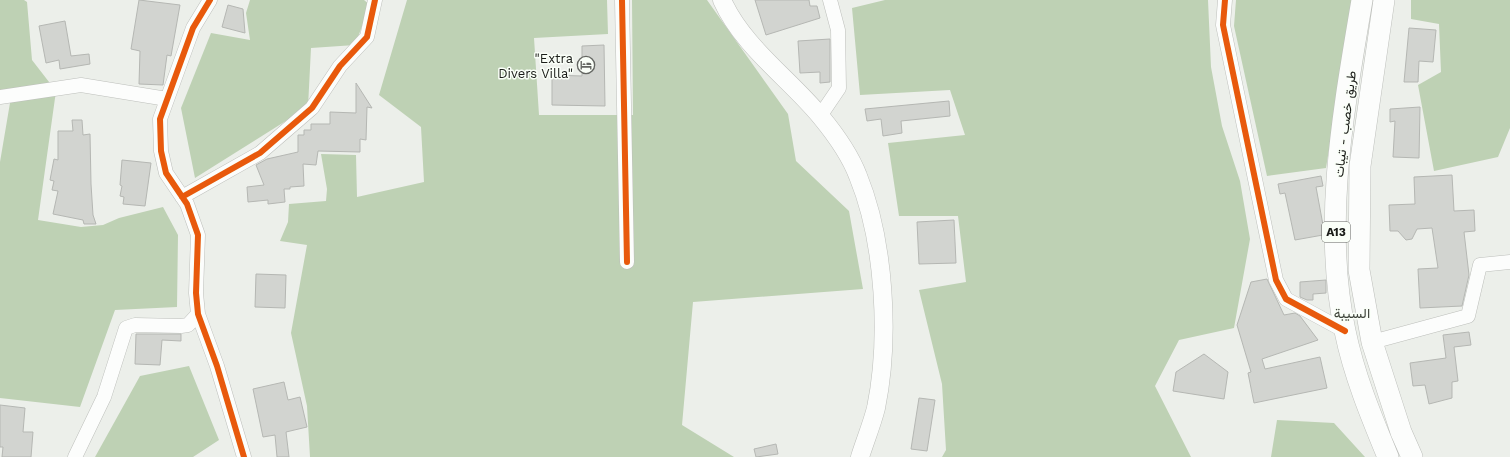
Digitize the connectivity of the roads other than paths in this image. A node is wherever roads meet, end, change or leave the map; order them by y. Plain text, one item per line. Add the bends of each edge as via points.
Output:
1 (210, 0) edge
2 (375, 0) edge
3 (622, 0) edge
4 (722, 0) edge
5 (830, 0) edge
6 (1224, 0) edge
7 (1362, 0) edge
8 (1384, 0) edge
9 (0, 97) edge
10 (167, 99) junction
11 (820, 116) junction
12 (182, 197) junction
13 (627, 262) dead end
14 (1510, 262) edge
15 (198, 314) junction
16 (1345, 331) junction
17 (1372, 342) junction
18 (75, 457) edge
19 (244, 457) edge
20 (860, 457) edge
21 (1388, 457) edge
22 (1412, 457) edge

1 - 10 street via 193,28
2 - 12 street via 367,37 340,66 312,108 260,153
3 - 13 street
4 - 11 main road via 730,18
5 - 11 street via 838,30 839,88
6 - 16 street via 1223,25 1276,280 1286,299
7 - 16 highway, طريق خصب - تيبات / A13 via 1339,154 1336,260
8 - 17 highway, طريق خصب - تيبات / A13 via 1360,166 1359,270
9 - 10 street via 81,85
10 - 12 street via 160,119 161,151 166,173
11 - 20 main road via 858,175 873,221 882,281 884,352 876,409
12 - 15 street via 198,235
14 - 17 street via 1480,265 1468,316
15 - 18 street via 188,325 135,325 126,328 104,397
15 - 19 street via 217,366
16 - 21 highway, طريق خصب - تيبات / A13 via 1359,382
17 - 22 highway, طريق خصب - تيبات / A13 via 1401,432

